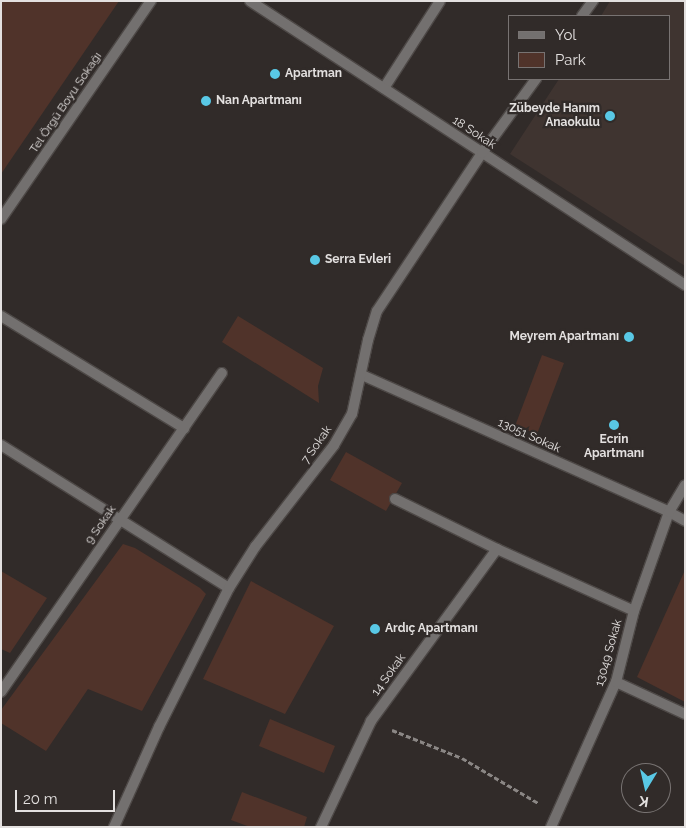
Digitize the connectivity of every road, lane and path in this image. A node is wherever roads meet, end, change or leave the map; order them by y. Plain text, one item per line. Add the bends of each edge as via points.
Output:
1 (151, 1) edge
2 (250, 1) edge
3 (440, 1) edge
4 (592, 2) edge
5 (583, 15) edge
6 (535, 80) edge
7 (384, 88) junction
8 (482, 153) junction
9 (1, 219) edge
10 (685, 285) edge
11 (1, 316) edge
12 (222, 373) dead end
13 (362, 375) junction
14 (184, 428) junction
15 (1, 445) edge
16 (685, 485) edge
17 (395, 499) dead end
18 (669, 512) junction
19 (120, 519) junction
20 (685, 521) edge
21 (496, 549) junction
22 (229, 588) junction
23 (634, 611) junction
24 (616, 682) junction
25 (1, 692) edge
26 (685, 714) edge
27 (371, 721) junction
28 (557, 814) junction
29 (114, 827) edge
30 (321, 827) edge
31 (551, 827) edge

1 - 9 street, Tel Örgü Boyu Sokağı
2 - 7 street, 18 Sokak
3 - 7 street
4 - 5 street
6 - 8 street, 7 Sokak
7 - 8 street, 18 Sokak
8 - 10 street, 18 Sokak
8 - 13 street, 7 Sokak via 377,311
11 - 14 street
12 - 14 street, 9 Sokak
13 - 18 street, 13051 Sokak
13 - 22 street, 7 Sokak via 352,414 334,445 255,547
14 - 19 street, 9 Sokak
15 - 19 street
16 - 18 street, 13049 Sokak
17 - 21 street
18 - 20 street, 13051 Sokak
18 - 23 street, 13049 Sokak
19 - 22 street
19 - 25 street, 9 Sokak
21 - 23 street
21 - 27 street, 14 Sokak
22 - 29 street, 7 Sokak via 159,727
23 - 24 street, 13049 Sokak
24 - 26 street
24 - 28 street, 13049 Sokak
27 - 28 path via 462,758
27 - 30 street, 14 Sokak
28 - 31 street, 13049 Sokak

